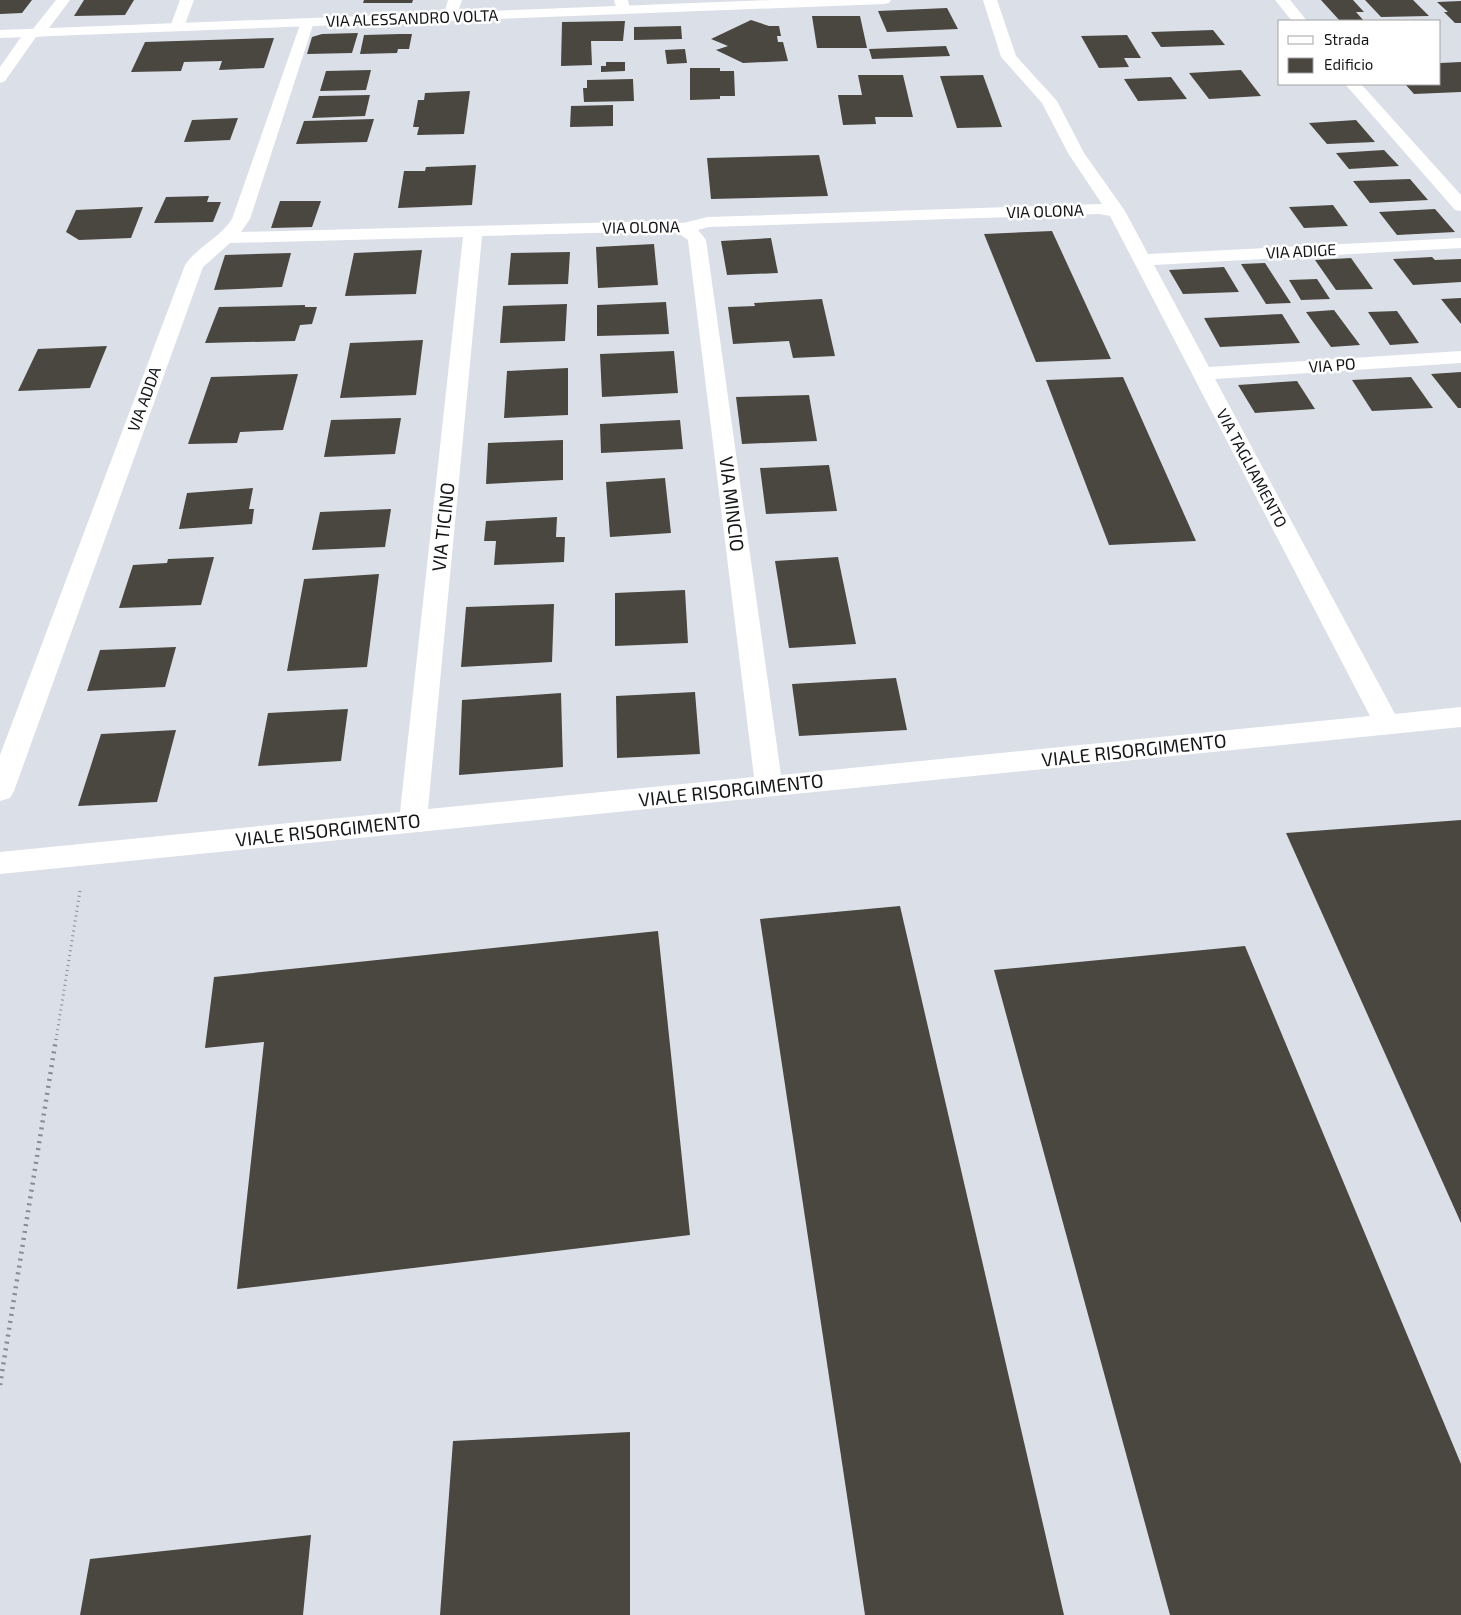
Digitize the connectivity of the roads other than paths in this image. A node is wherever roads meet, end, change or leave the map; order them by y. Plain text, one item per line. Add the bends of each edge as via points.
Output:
1 (63, 0) edge
2 (187, 0) edge
3 (455, 0) edge
4 (884, 0) edge
5 (990, 0) edge
6 (1282, 0) edge
7 (728, 3) edge
8 (622, 5) edge
9 (450, 17) junction
10 (1299, 20) edge
11 (307, 22) junction
12 (176, 28) junction
13 (34, 33) junction
14 (0, 34) edge
15 (0, 78) edge
16 (1354, 85) edge
17 (1461, 206) edge
18 (1116, 211) junction
19 (684, 228) junction
20 (473, 232) junction
21 (226, 238) junction
22 (1461, 243) edge
23 (1141, 260) junction
24 (1461, 357) edge
25 (1202, 374) junction
26 (1461, 717) edge
27 (1388, 725) junction
28 (769, 786) junction
29 (0, 791) edge
30 (413, 822) junction
31 (0, 863) edge

1 - 13 street
2 - 12 lane
3 - 9 street
4 - 7 street, VIA ALESSANDRO VOLTA
5 - 18 street via 1009,57 1049,101 1076,153
6 - 10 street
7 - 8 street, VIA ALESSANDRO VOLTA
8 - 9 street, VIA ALESSANDRO VOLTA
9 - 11 street, VIA ALESSANDRO VOLTA
11 - 12 street, VIA ALESSANDRO VOLTA
11 - 21 street, VIA ADDA via 241,219
12 - 13 street, VIA ALESSANDRO VOLTA
13 - 14 street, VIA ALESSANDRO VOLTA
13 - 15 street
16 - 17 street
18 - 19 street, VIA OLONA via 708,222
18 - 23 street, VIA TAGLIAMENTO
19 - 20 street, VIA OLONA
19 - 28 street, VIA MINCIO via 697,240
20 - 21 street, VIA OLONA
20 - 30 street, VIA TICINO
21 - 29 street, VIA ADDA via 209,249 194,265
22 - 23 street, VIA ADIGE
23 - 25 street, VIA TAGLIAMENTO
24 - 25 street, VIA PO
25 - 27 street, VIA TAGLIAMENTO
26 - 27 street, VIALE RISORGIMENTO
27 - 28 street, VIALE RISORGIMENTO
28 - 30 street, VIALE RISORGIMENTO
30 - 31 street, VIALE RISORGIMENTO

